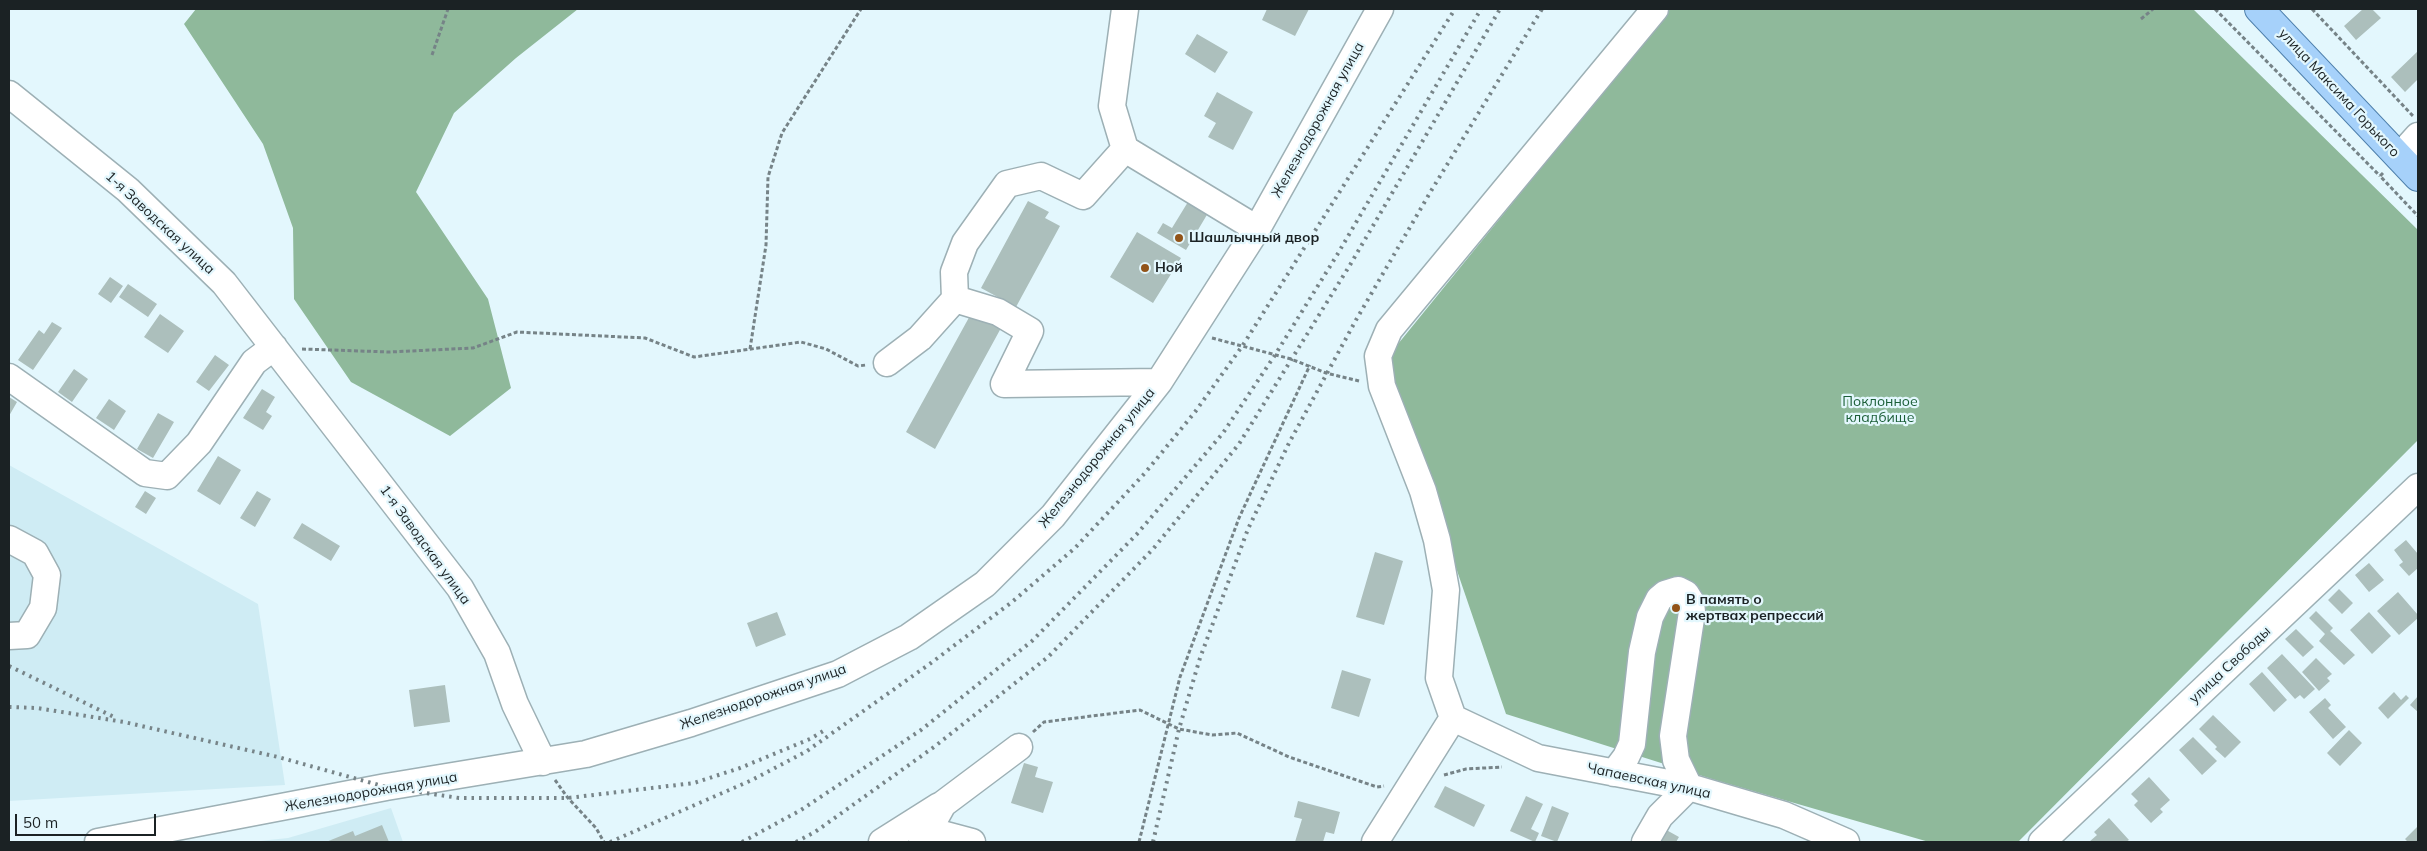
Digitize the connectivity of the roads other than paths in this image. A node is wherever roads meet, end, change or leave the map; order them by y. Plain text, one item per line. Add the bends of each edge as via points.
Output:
1 (1125, 9) edge
2 (1380, 9) edge
3 (1655, 9) edge
4 (2259, 9) edge
5 (9, 94) edge
6 (2418, 136) edge
7 (1125, 149) junction
8 (2394, 162) junction
9 (2418, 177) edge
10 (1257, 229) junction
11 (955, 299) junction
12 (274, 347) junction
13 (887, 364) road end
14 (9, 378) edge
15 (1159, 382) junction
16 (2418, 487) edge
17 (9, 539) edge
18 (9, 636) edge
19 (1453, 718) junction
20 (1019, 747) road end
21 (543, 762) junction
22 (1614, 773) junction
23 (1689, 787) junction
24 (943, 804) junction
25 (925, 836) edge
26 (98, 842) edge
27 (882, 842) edge
28 (972, 842) edge
29 (1375, 842) edge
30 (1646, 842) edge
31 (1846, 842) edge
32 (2042, 842) edge

1 - 7 street via 1112,106
2 - 10 street, Железнодорожная улица
3 - 19 street via 1389,330 1378,356 1382,386 1423,491 1436,540 1446,590 1439,678
4 - 8 main road, улица Максима Горького
5 - 12 street, 1-я Заводская улица via 128,190 224,283
6 - 8 street
7 - 10 street
7 - 11 street via 1084,196 1041,176 1007,184 965,243 954,272
8 - 9 main road, улица Максима Горького
10 - 15 street, Железнодорожная улица
11 - 13 street via 920,338
11 - 15 street via 998,312 1030,331 1004,384
12 - 14 street via 254,362 199,443 167,476 145,473
12 - 21 street, 1-я Заводская улица via 460,588 497,653 515,704
15 - 21 street, Железнодорожная улица via 1053,516 985,584 909,637 838,674 691,723 586,754
16 - 32 street, улица Свободы
17 - 18 street via 35,553 47,575 43,608 27,635
19 - 22 street, Чапаевская улица via 1538,758
19 - 29 street
20 - 24 street
21 - 26 street, Железнодорожная улица via 386,787
22 - 23 street, Чапаевская улица
22 - 23 street via 1632,744 1642,652 1650,617 1659,599 1678,590 1686,594 1692,612 1673,736 1676,760
23 - 30 street via 1660,816
23 - 31 street, Чапаевская улица via 1784,815
24 - 25 street
24 - 27 street
25 - 28 street

